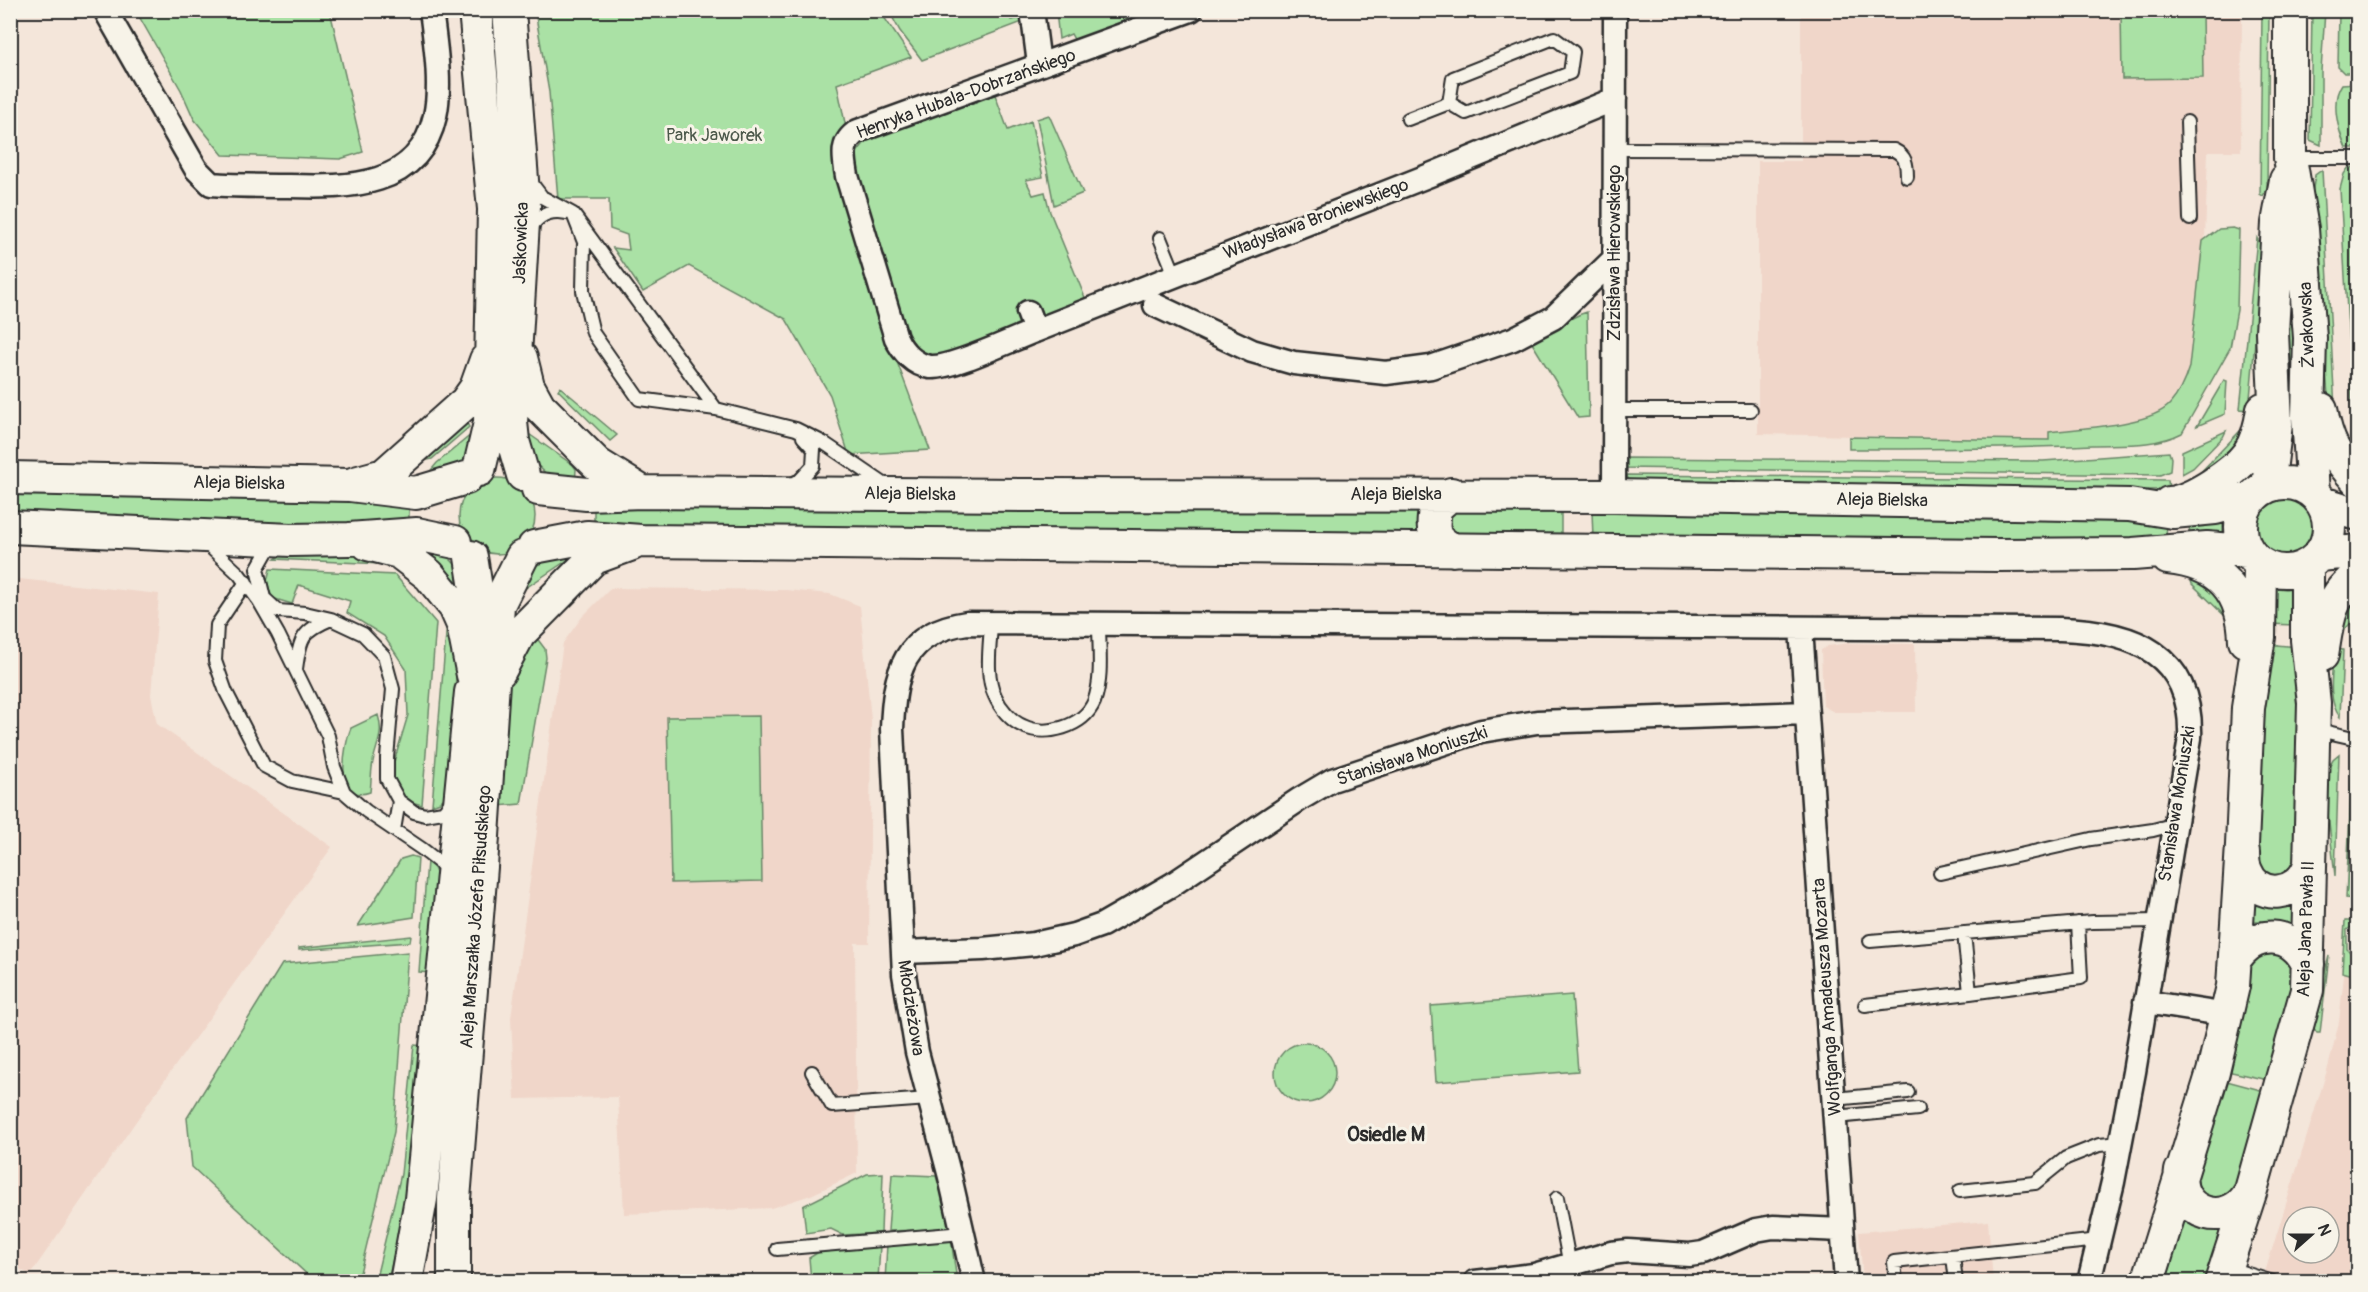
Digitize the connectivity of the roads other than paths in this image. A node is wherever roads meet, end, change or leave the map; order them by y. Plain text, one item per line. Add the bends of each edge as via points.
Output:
1 (105, 10) edge
2 (430, 10) edge
3 (475, 10) edge
4 (509, 10) edge
5 (1032, 10) edge
6 (1191, 10) edge
7 (1615, 10) edge
8 (2290, 10) edge
9 (1040, 64) junction
10 (1615, 99) junction
11 (1449, 103) junction
12 (1408, 119) dead end
13 (2187, 122) dead end
14 (1615, 149) junction
15 (2290, 158) junction
16 (2358, 158) edge
17 (520, 160) junction
18 (1907, 177) dead end
19 (573, 214) junction
20 (2190, 219) dead end
21 (1160, 238) dead end
22 (521, 248) junction
23 (603, 253) junction
24 (584, 258) junction
25 (1614, 259) junction
26 (1175, 275) junction
27 (1155, 305) dead end
28 (1032, 321) joint
29 (2272, 332) junction
30 (2310, 338) junction
31 (504, 342) junction
32 (698, 385) junction
33 (695, 406) junction
34 (716, 408) junction
35 (1614, 410) junction
36 (1751, 410) dead end
37 (796, 429) junction
38 (472, 474) junction
39 (10, 478) edge
40 (2358, 481) edge
41 (530, 482) junction
42 (350, 485) junction
43 (642, 492) junction
44 (2260, 492) junction
45 (777, 493) junction
46 (898, 494) junction
47 (1451, 494) junction
48 (1614, 495) junction
49 (2318, 498) junction
50 (2129, 505) junction
51 (2358, 514) edge
52 (10, 527) edge
53 (196, 536) junction
54 (349, 539) junction
55 (291, 540) junction
56 (641, 541) junction
57 (463, 549) junction
58 (1453, 550) junction
59 (2358, 550) edge
60 (528, 552) junction
61 (2133, 554) junction
62 (2254, 558) junction
63 (2314, 561) junction
64 (2358, 576) edge
65 (246, 582) junction
66 (331, 619) junction
67 (967, 623) joint
68 (991, 624) junction
69 (1099, 624) junction
70 (1801, 628) junction
71 (296, 669) junction
72 (483, 680) junction
73 (2248, 708) junction
74 (1807, 713) junction
75 (2314, 716) junction
76 (2358, 740) edge
77 (462, 787) junction
78 (344, 792) junction
79 (399, 801) junction
80 (2176, 824) junction
81 (394, 830) junction
82 (2242, 845) junction
83 (2309, 867) junction
84 (1940, 873) dead end
85 (454, 874) junction
86 (2159, 921) junction
87 (2078, 923) junction
88 (1964, 933) junction
89 (1870, 941) dead end
90 (903, 952) junction
91 (2235, 959) junction
92 (2308, 964) junction
93 (1970, 993) junction
94 (2145, 1002) junction
95 (1864, 1005) dead end
96 (2228, 1015) junction
97 (812, 1072) dead end
98 (1908, 1092) dead end
99 (929, 1099) junction
100 (1835, 1108) junction
101 (1918, 1109) dead end
102 (2121, 1143) junction
103 (2181, 1171) junction
104 (2251, 1190) junction
105 (1960, 1191) dead end
106 (1557, 1198) dead end
107 (421, 1199) junction
108 (454, 1199) junction
109 (1842, 1230) junction
110 (963, 1233) junction
111 (2099, 1240) junction
112 (777, 1249) dead end
113 (1953, 1256) junction
114 (1570, 1266) junction
115 (2224, 1274) edge
116 (397, 1281) edge
117 (406, 1281) edge
118 (454, 1281) edge
119 (463, 1281) edge
120 (974, 1281) edge
121 (1474, 1281) edge
122 (1846, 1281) edge
123 (1896, 1281) edge
124 (1956, 1281) edge
125 (2089, 1281) edge
126 (2148, 1281) edge
127 (2273, 1281) edge

1 - 2 street via 196,169 211,184 331,187 392,174 404,167 426,142 438,100
3 - 31 street, Jaśkowicka
4 - 17 street, Jaśkowicka
5 - 9 street
6 - 9 street, Henryka Hubala-Dobrzańskiego
7 - 10 street, Zdzisława Hierowskiego
8 - 15 street, Żwakowska
9 - 28 street, Henryka Hubala-Dobrzańskiego via 858,131 846,141 844,152 847,176 888,315 903,352 920,364 938,366
10 - 14 street, Zdzisława Hierowskiego
10 - 26 street, Władysława Broniewskiego
11 - 11 lane via 1466,113 1570,73 1573,52 1554,38 1453,78
11 - 12 lane
13 - 20 lane
14 - 18 lane via 1894,150 1907,163
14 - 25 street, Zdzisława Hierowskiego
15 - 16 lane
15 - 29 street, Żwakowska via 2278,223
15 - 30 street, Żwakowska via 2302,229
17 - 19 lane via 542,197
17 - 22 street, Jaśkowicka via 524,206
19 - 22 lane via 547,213 533,223
19 - 23 lane
19 - 24 lane via 584,242
21 - 26 lane
22 - 31 street, Jaśkowicka
23 - 24 lane via 591,250
23 - 32 lane
24 - 33 lane via 583,291 593,333 639,399
25 - 27 street via 1553,318 1513,339 1431,367 1386,373 1294,363 1252,351
25 - 35 street, Zdzisława Hierowskiego
26 - 28 street, Władysława Broniewskiego
29 - 44 street, Żwakowska via 2276,424
29 - 50 street via 2262,419 2248,454 2214,483 2184,500
30 - 40 street via 2332,450
30 - 49 street, Żwakowska via 2308,417
31 - 38 street, Jaśkowicka via 490,423
31 - 41 street, Jaśkowicka via 513,441
31 - 42 street via 465,402 384,476
31 - 43 street via 539,406 597,464
32 - 33 lane via 702,399
32 - 34 lane
33 - 34 lane
34 - 37 lane
35 - 36 lane
35 - 48 street, Zdzisława Hierowskiego
37 - 45 lane via 814,449 813,466 800,480
37 - 46 lane via 824,443
38 - 41 street via 494,467 509,469
38 - 42 street, Aleja Bielska via 416,493
38 - 57 street via 456,489 449,508 450,529
39 - 42 street, Aleja Bielska
41 - 43 street, Aleja Bielska via 587,494
41 - 60 street via 544,503 545,518 542,533
43 - 45 street, Aleja Bielska
44 - 49 street via 2291,483
44 - 50 street, Aleja Bielska via 2215,508 2173,513
44 - 62 street via 2244,510 2241,524 2242,538
45 - 46 street, Aleja Bielska
46 - 47 street, Aleja Bielska
47 - 48 street, Aleja Bielska
47 - 58 street via 1435,508 1433,528 1437,540
48 - 50 street, Aleja Bielska
49 - 51 street
49 - 63 street via 2328,516 2329,530 2327,543
52 - 53 street
53 - 55 street
53 - 65 lane via 217,551
54 - 55 street
54 - 57 street via 417,534
54 - 72 street via 399,552 429,575 455,607
55 - 66 lane via 270,546 257,569 264,598 278,610
56 - 58 street
56 - 60 street via 587,537
56 - 72 street via 594,558 519,634
57 - 60 street via 483,562 496,564 510,563
57 - 72 street, Aleja Marszałka Józefa Piłsudskiego via 478,601
58 - 61 street
59 - 63 street
60 - 72 street, Aleja Marszałka Józefa Piłsudskiego via 498,606
61 - 62 street via 2207,548
61 - 73 street via 2182,559 2205,568 2228,584 2242,608
62 - 63 street via 2271,570 2283,572 2296,571
62 - 73 street via 2259,637
63 - 75 street, Aleja Jana Pawła II via 2307,640
64 - 75 street via 2336,597 2329,614
65 - 71 lane
65 - 78 lane via 217,626 215,662 226,692 264,766 292,781
66 - 71 lane via 311,627 299,641
66 - 79 lane via 363,634 384,656 393,689 387,779
67 - 68 street, Stanisława Moniuszki
67 - 90 street, Młodzieżowa via 934,633 908,655 898,674 892,729
68 - 69 street, Stanisława Moniuszki
68 - 69 lane via 990,674 994,695 1021,726 1035,730 1070,725 1094,703
69 - 70 street, Stanisława Moniuszki
70 - 74 street
70 - 80 street, Stanisława Moniuszki via 2083,630 2139,643 2168,665 2189,705 2190,738
71 - 78 lane via 328,736 333,767
72 - 77 street, Aleja Marszałka Józefa Piłsudskiego
72 - 108 street, Aleja Marszałka Józefa Piłsudskiego via 481,867
73 - 82 street
74 - 90 street, Stanisława Moniuszki via 1537,722 1481,731 1332,780 1173,884 1102,925 1034,944
74 - 100 street, Wolfganga Amadeusza Mozarta
75 - 76 lane
75 - 83 street, Aleja Jana Pawła II
77 - 79 lane via 443,812 425,815
77 - 85 street, Aleja Marszałka Józefa Piłsudskiego
78 - 81 lane
79 - 81 lane
80 - 84 lane
80 - 86 street, Stanisława Moniuszki
81 - 85 lane
82 - 83 street via 2247,875 2254,884 2268,890 2293,889
82 - 91 street
83 - 92 street, Aleja Jana Pawła II
85 - 107 street, Aleja Marszałka Józefa Piłsudskiego
86 - 87 lane
86 - 94 street, Stanisława Moniuszki
87 - 88 lane
87 - 93 lane via 2081,978
88 - 89 lane
88 - 93 lane
90 - 99 street, Młodzieżowa via 913,1029
91 - 92 street via 2251,942 2272,937 2291,943
91 - 96 street
92 - 104 street, Aleja Jana Pawła II via 2307,990
93 - 95 lane
94 - 96 street
94 - 102 street, Stanisława Moniuszki
96 - 103 street
97 - 99 lane via 832,1106
98 - 100 lane
99 - 110 street, Młodzieżowa
100 - 101 lane
100 - 109 street, Wolfganga Amadeusza Mozarta
102 - 105 lane via 2099,1145 2066,1158 2035,1183
102 - 111 street, Stanisława Moniuszki
103 - 104 street via 2181,1186 2187,1199 2206,1213 2231,1212
103 - 126 street
104 - 115 street, Aleja Jana Pawła II
106 - 114 lane
107 - 116 street
107 - 117 street, Aleja Marszałka Józefa Piłsudskiego
108 - 118 street, Aleja Marszałka Józefa Piłsudskiego
108 - 119 street
109 - 114 street via 1773,1227 1689,1256 1628,1251
109 - 122 street, Wolfganga Amadeusza Mozarta
110 - 112 lane
110 - 120 street, Młodzieżowa
111 - 113 lane
111 - 125 street, Stanisława Moniuszki
113 - 123 lane via 1894,1262
113 - 124 lane
114 - 121 street via 1534,1275
115 - 127 lane

